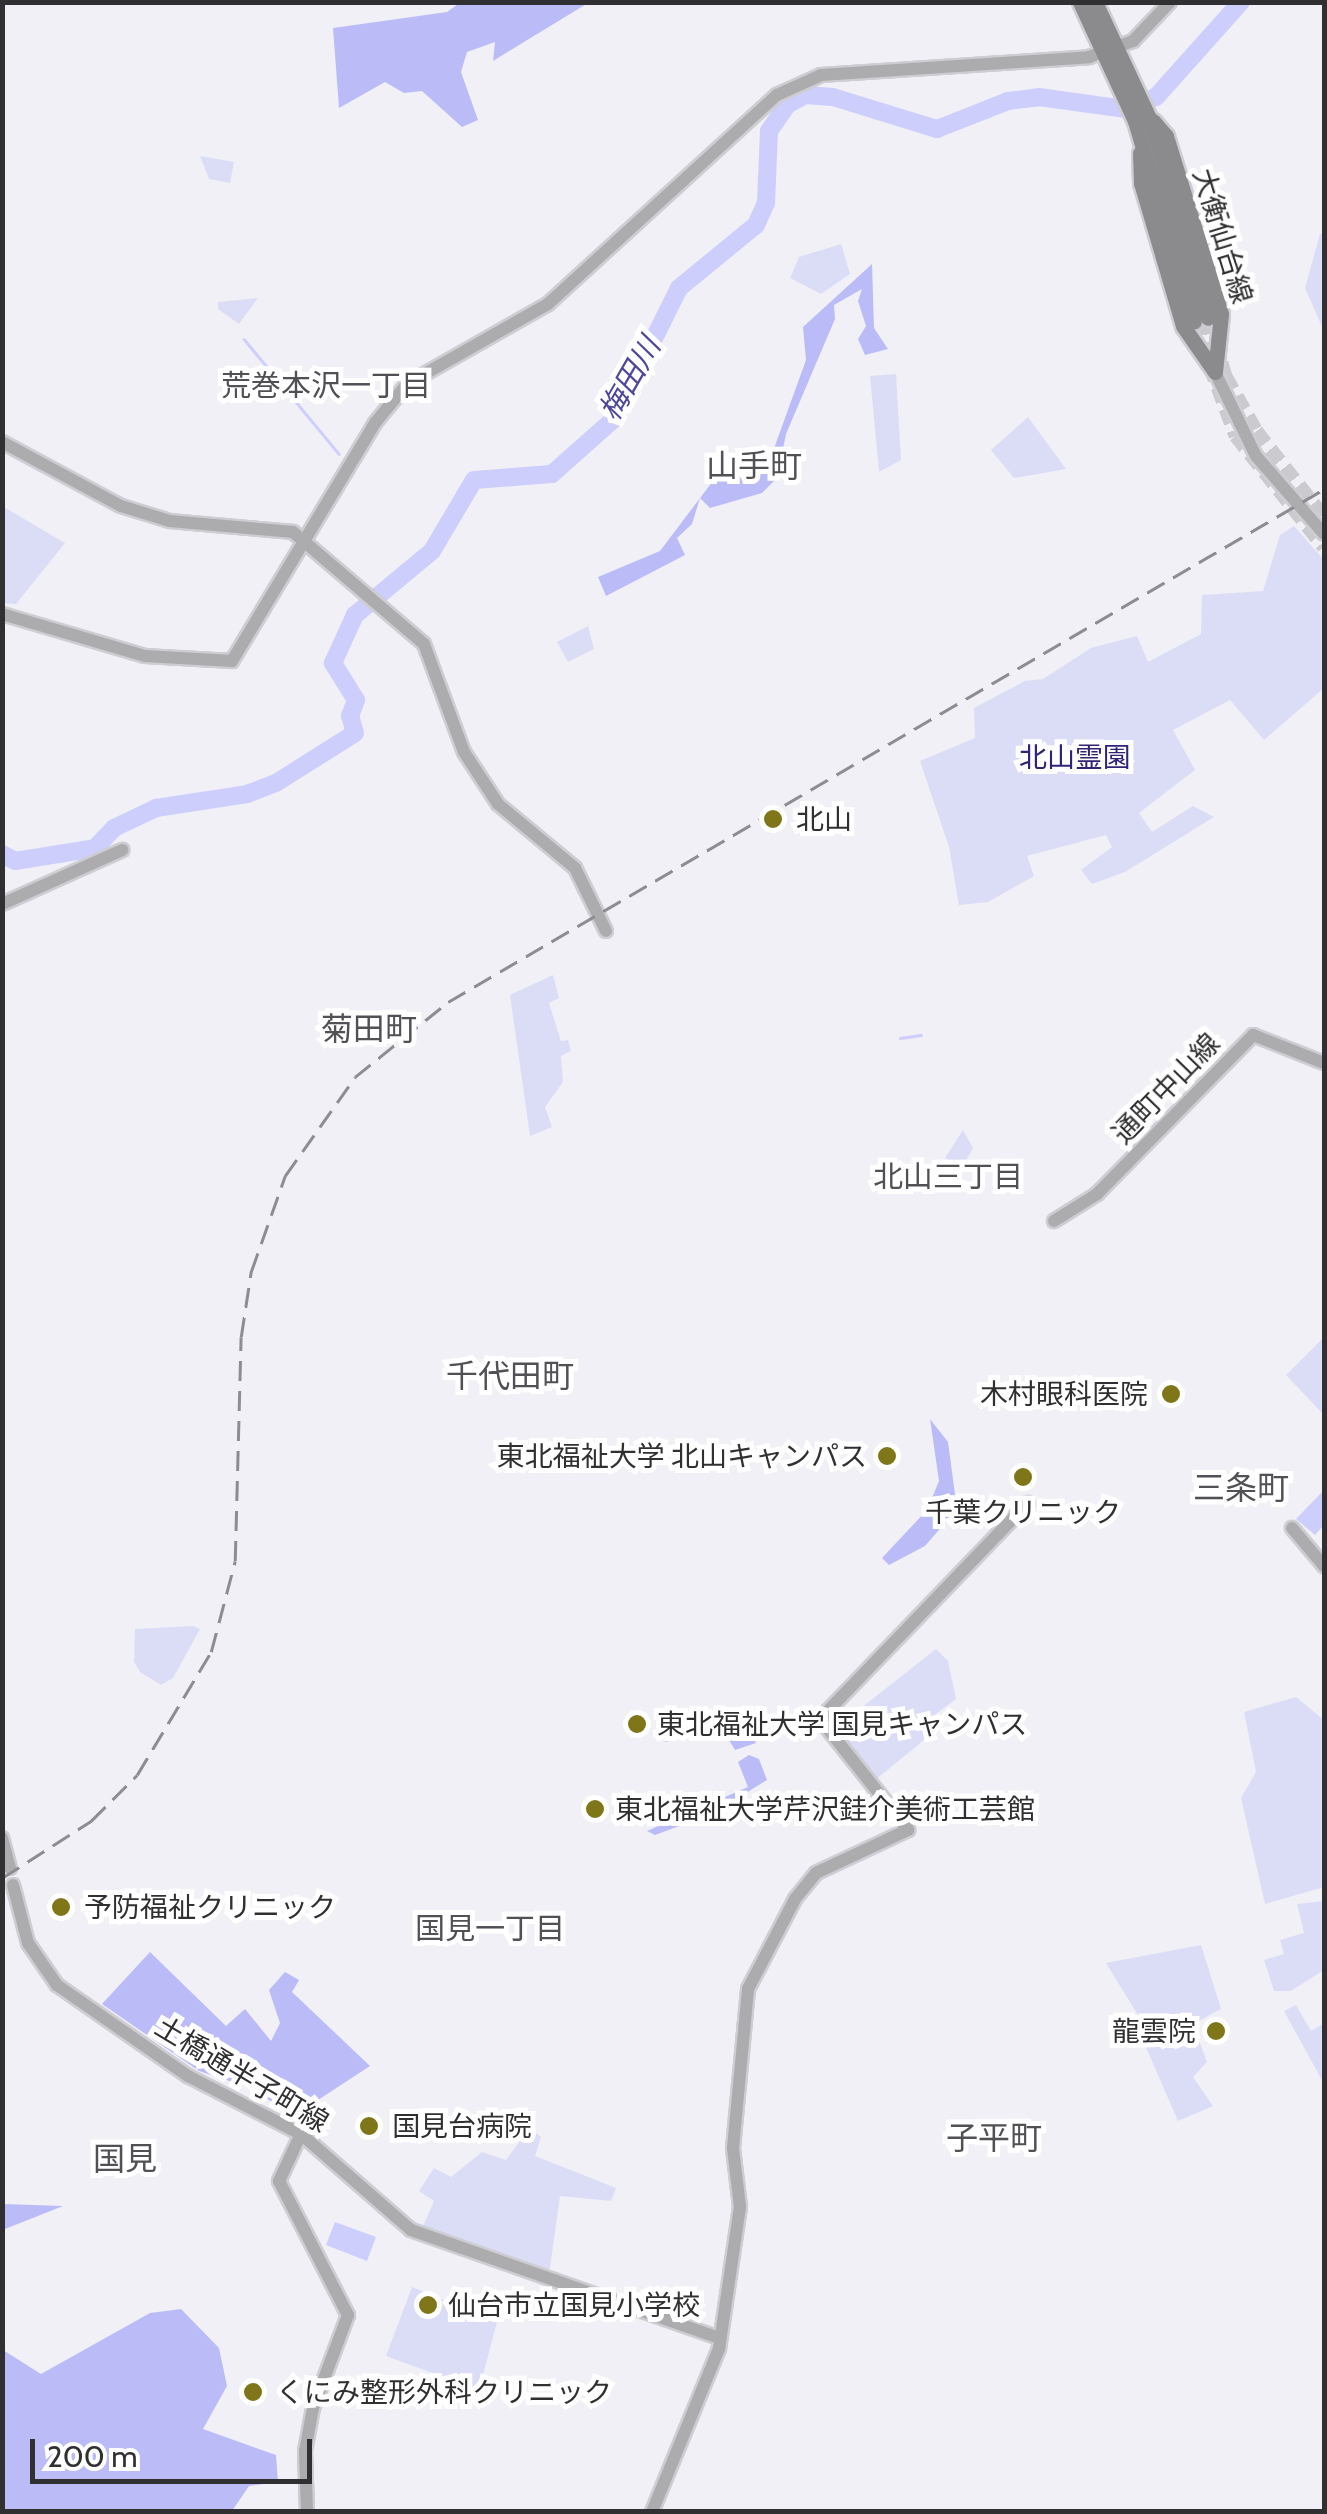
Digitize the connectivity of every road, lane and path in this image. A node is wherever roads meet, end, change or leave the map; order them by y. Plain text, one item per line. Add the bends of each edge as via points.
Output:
1 (1080, 2) edge
2 (1094, 2) edge
3 (1170, 2) edge
4 (1113, 50) junction
5 (1143, 115) junction
6 (1142, 147) junction
7 (1212, 287) junction
8 (1223, 330) junction
9 (1201, 352) junction
10 (1215, 372) junction
11 (2, 442) edge
12 (1324, 534) edge
13 (304, 542) junction
14 (2, 614) edge
15 (122, 850) dead end
16 (2, 904) edge
17 (606, 932) dead end
18 (1324, 1063) edge
19 (1054, 1221) dead end
20 (1028, 1503) dead end
21 (1292, 1528) dead end
22 (1324, 1566) edge
23 (2, 1838) edge
24 (10, 1868) dead end
25 (14, 1885) dead end
26 (301, 2134) junction
27 (720, 2338) junction
28 (307, 2512) edge
29 (652, 2512) edge

1 - 4 main road, 大衡仙台線
2 - 4 main road, 大衡仙台線
3 - 4 street
4 - 5 main road, 大衡仙台線
4 - 13 street via 832,73 794,84 548,304 407,384 375,423
5 - 6 main road, 大衡仙台線
5 - 6 main road, 大衡仙台線 via 1201,320
5 - 7 main road, 大衡仙台線 via 1166,136
6 - 9 main road, 大衡仙台線 via 1142,183 1183,326
7 - 8 main road, 大衡仙台線
7 - 9 main road via 1218,323
8 - 9 main road
8 - 10 main road, 大衡仙台線
9 - 10 main road, 大衡仙台線
10 - 12 street via 1252,450
11 - 13 street via 121,506 170,521 278,529
13 - 14 street via 232,660 145,656
13 - 17 street via 424,644 441,677 454,732 498,804 575,868
15 - 16 street
18 - 19 street, 通町中山線 via 1252,1035 1097,1194
20 - 27 street via 820,1718 908,1830 816,1873 748,1989 733,2148 740,2207
21 - 22 street
23 - 24 street
25 - 26 street, 土橋通半子町線 via 28,1943 57,1985 188,2076
26 - 27 street, 土橋通半子町線 via 411,2230
26 - 28 street via 279,2181 348,2315 312,2408
27 - 29 street

